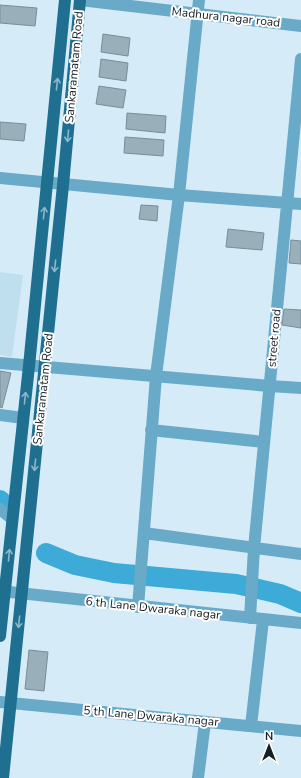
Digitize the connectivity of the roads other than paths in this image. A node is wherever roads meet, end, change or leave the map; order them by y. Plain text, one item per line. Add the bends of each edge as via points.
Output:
1 (65, 0) edge
2 (80, 0) edge
3 (199, 0) edge
4 (198, 14) junction
5 (301, 26) edge
6 (301, 59) edge
7 (0, 178) edge
8 (47, 183) junction
9 (63, 184) junction
10 (179, 195) junction
11 (287, 202) junction
12 (301, 204) edge
13 (0, 363) edge
14 (29, 366) junction
15 (45, 367) junction
16 (156, 376) junction
17 (270, 386) junction
18 (301, 388) edge
19 (0, 415) edge
20 (23, 418) junction
21 (151, 430) junction
22 (264, 442) junction
23 (0, 509) edge
24 (12, 519) junction
25 (144, 533) junction
26 (254, 548) junction
27 (301, 554) edge
28 (3, 591) edge
29 (22, 593) junction
30 (138, 607) junction
31 (250, 618) junction
32 (263, 620) junction
33 (301, 623) edge
34 (0, 636) edge
35 (6, 703) edge
36 (205, 722) junction
37 (251, 726) junction
38 (301, 731) edge
39 (3, 778) edge
40 (198, 778) edge

8 -> 1 main road, Sankaramatam Road
2 - 4 street, Madhura nagar road
2 -> 9 main road, Sankaramatam Road
3 - 4 street
4 - 5 street, Madhura nagar road
4 - 10 street
6 - 11 street, street road
7 - 8 street
8 - 9 street
14 -> 8 main road, Sankaramatam Road
9 - 10 street
9 -> 15 main road, Sankaramatam Road
10 - 11 street
10 - 16 street
11 - 12 street
11 - 17 street, street road
13 - 14 street
14 - 15 street
20 -> 14 main road, Sankaramatam Road
15 - 16 street
15 -> 29 main road, Sankaramatam Road
16 - 17 street
16 - 21 street
17 - 18 street
17 - 22 street, street road
19 - 20 street
20 - 24 main road, Sankaramatam Road
21 - 22 street
21 - 25 street
22 - 26 street, street road
23 - 24 street
28 -> 24 main road, Sankaramatam Road
25 - 26 street
25 - 30 street
26 - 27 street
26 - 31 street, street road
28 - 29 street, 6 th Lane Dwaraka nagar
28 - 34 main road, Sankaramatam Road
29 - 30 street, 6 th Lane Dwaraka nagar
29 -> 35 main road, Sankaramatam Road
30 - 31 street, 6 th Lane Dwaraka nagar
31 - 32 street, 6 th Lane Dwaraka nagar
32 - 33 street, 6 th Lane Dwaraka nagar
32 - 37 street
35 - 36 street, 5 th Lane Dwaraka nagar
35 - 39 main road, Sankaramatam Road
36 - 37 street, 5 th Lane Dwaraka nagar
36 - 40 street
37 - 38 street, 5 th Lane Dwaraka nagar

